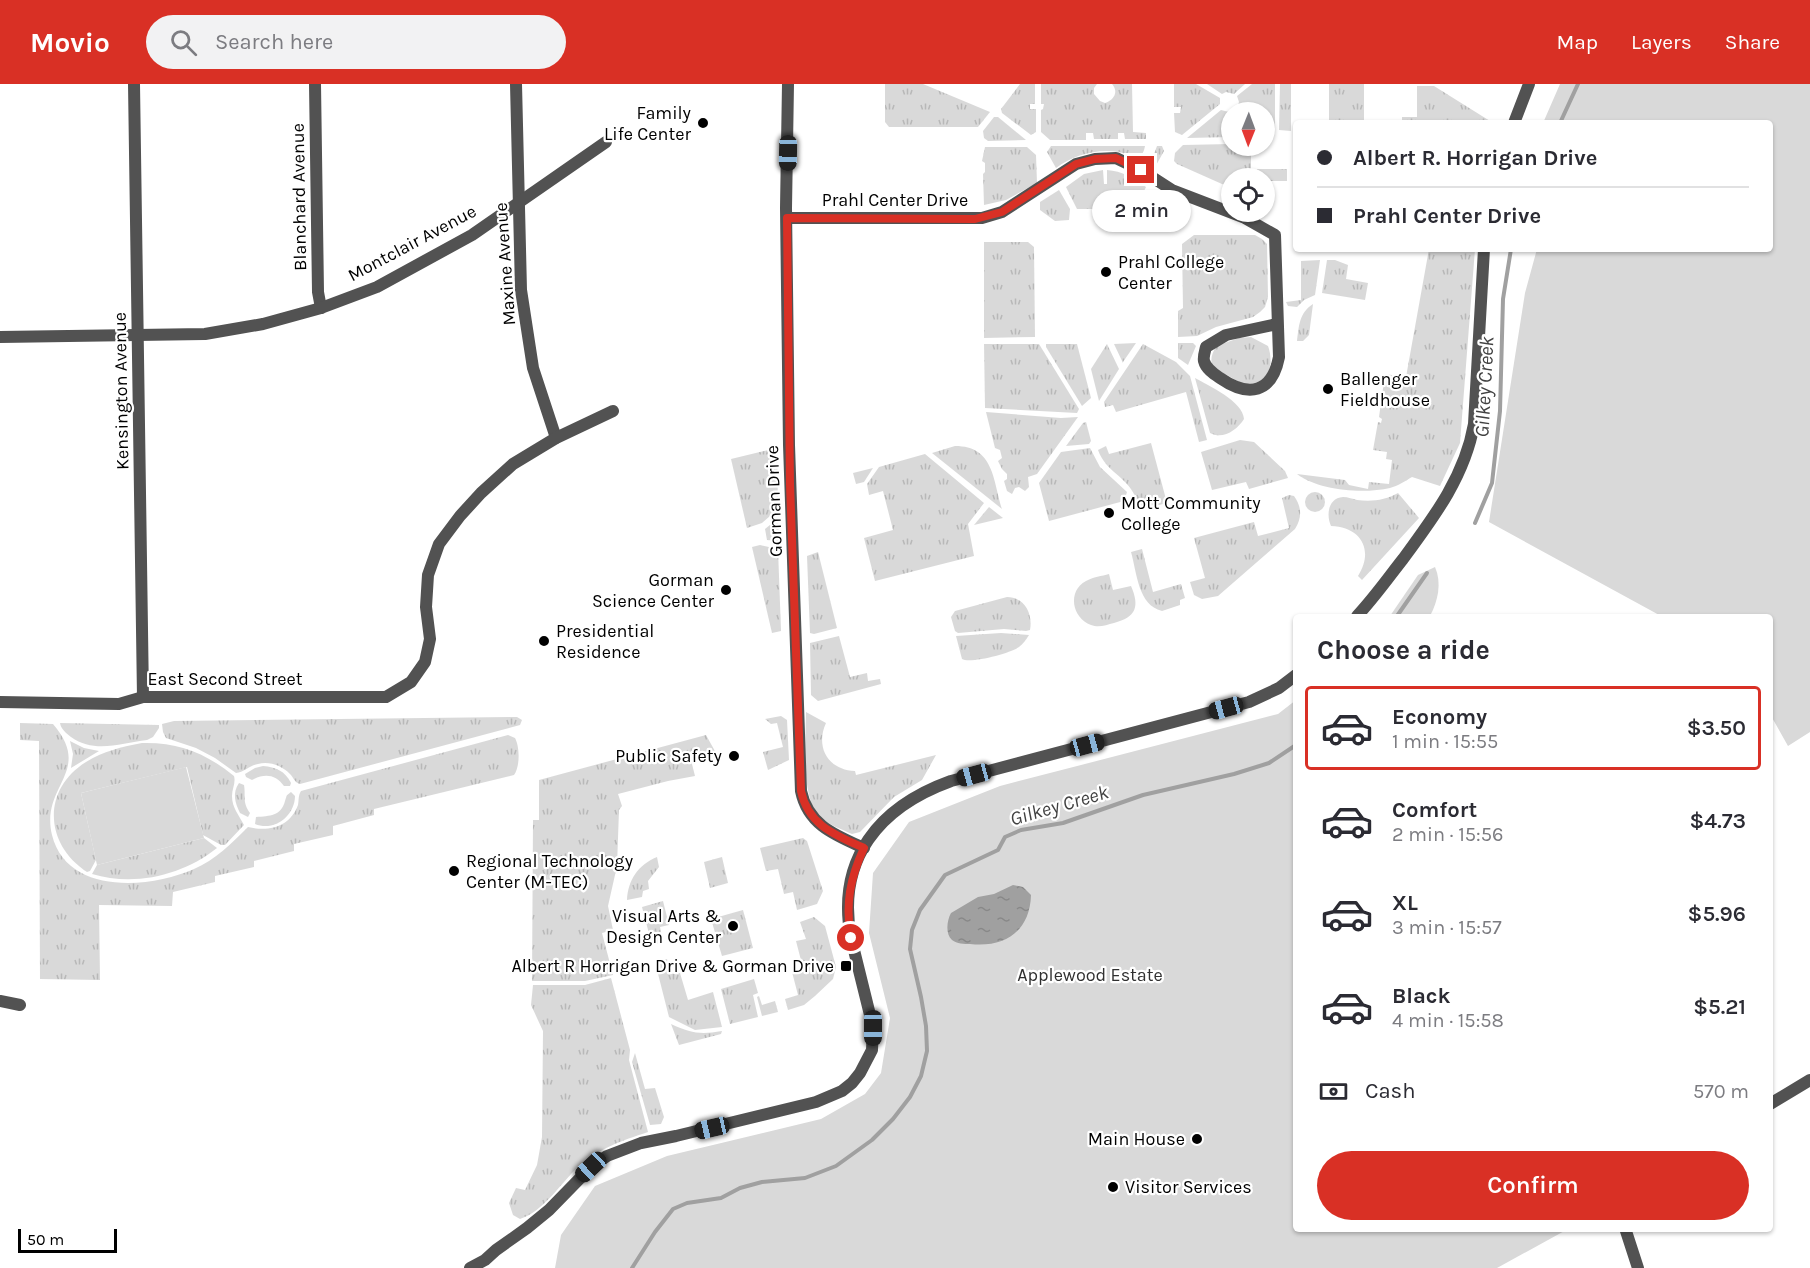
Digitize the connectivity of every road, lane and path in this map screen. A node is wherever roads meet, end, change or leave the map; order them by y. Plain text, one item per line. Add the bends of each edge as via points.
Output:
1 (134, 84) edge
2 (315, 84) edge
3 (516, 84) edge
4 (788, 84) edge
5 (1529, 84) edge
6 (1515, 120) edge
7 (606, 142) dead end
8 (518, 202) junction
9 (787, 218) junction
10 (1484, 252) edge
11 (321, 309) junction
12 (1277, 324) junction
13 (138, 336) junction
14 (0, 337) edge
15 (613, 411) dead end
16 (556, 438) junction
17 (1359, 614) edge
18 (1293, 677) edge
19 (143, 697) junction
20 (0, 702) edge
21 (864, 848) junction
22 (0, 1000) edge
23 (20, 1005) dead end
24 (1810, 1080) edge
25 (1773, 1102) edge
26 (1627, 1232) edge
27 (470, 1268) edge
28 (1638, 1268) edge

1 - 13 street, Kensington Avenue
2 - 11 street, Blanchard Avenue
3 - 8 street, Maxine Avenue
4 - 9 street, Gorman Drive
5 - 6 street
7 - 8 street, Montclair Avenue
8 - 11 street, Montclair Avenue via 472,235 377,287
8 - 16 street, Maxine Avenue via 520,290 533,368
9 - 12 street, Prahl Center Drive via 982,218 1002,212 1076,164 1116,158 1172,190 1245,218 1275,235
9 - 21 street, Gorman Drive via 790,484 801,791 810,815 822,827
10 - 17 street via 1474,424 1467,452 1437,512
11 - 13 street, Montclair Avenue via 205,334
12 - 12 street, Prahl Center Drive via 1226,335 1206,347 1204,360 1211,372 1251,391 1268,383 1276,372 1279,357
13 - 14 street, Montclair Avenue
13 - 19 street, Kensington Avenue
15 - 16 street
16 - 19 street, East Second Street via 513,464 481,493 439,544 428,575 430,639 425,662 411,682 386,697
18 - 21 street via 1249,702 934,787 887,817
19 - 20 street, East Second Street via 119,704
21 - 27 street via 851,880 848,924 871,1016 873,1040 867,1061 852,1083 816,1102 641,1143 608,1156 591,1167 527,1228
22 - 23 street
24 - 25 street
26 - 28 street

